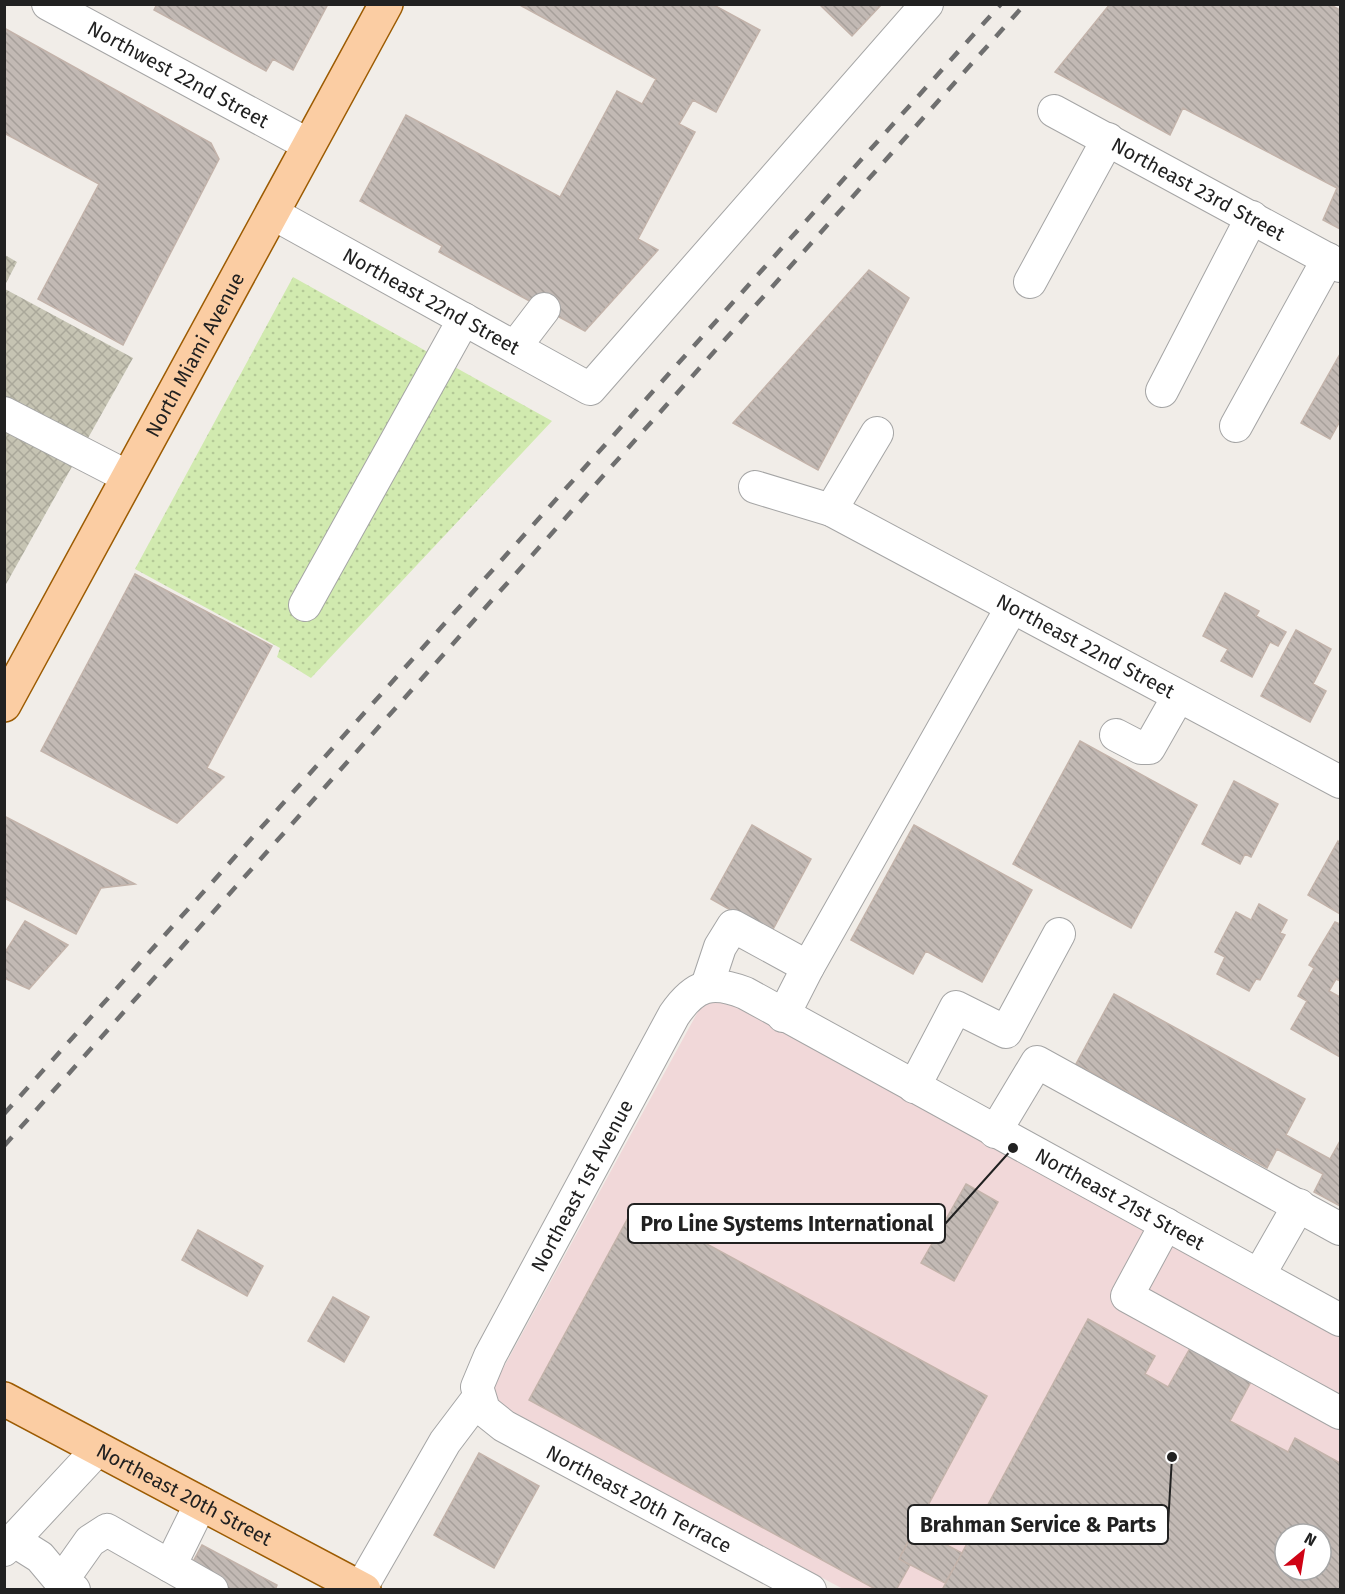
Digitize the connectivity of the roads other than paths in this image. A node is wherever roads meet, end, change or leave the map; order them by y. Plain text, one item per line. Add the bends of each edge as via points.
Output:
1 (48, 4) edge
2 (386, 4) edge
3 (927, 4) edge
4 (1054, 111) dead end
5 (1108, 139) junction
6 (309, 145) junction
7 (272, 213) junction
8 (1252, 217) junction
9 (1334, 262) edge
10 (1030, 282) dead end
11 (544, 309) dead end
12 (465, 319) junction
13 (514, 347) junction
14 (1162, 391) dead end
15 (7, 420) edge
16 (1236, 426) dead end
17 (877, 433) dead end
18 (128, 477) junction
19 (755, 487) dead end
20 (831, 510) junction
21 (305, 605) dead end
22 (1012, 607) junction
23 (1178, 696) junction
24 (4, 705) edge
25 (1116, 735) dead end
26 (1341, 782) edge
27 (1059, 934) dead end
28 (808, 967) junction
29 (707, 986) junction
30 (783, 1016) junction
31 (914, 1087) junction
32 (995, 1132) junction
33 (1299, 1205) junction
34 (1166, 1224) junction
35 (1341, 1229) edge
36 (1259, 1275) junction
37 (1341, 1320) edge
38 (479, 1397) junction
39 (8, 1407) edge
40 (1341, 1413) edge
41 (98, 1449) junction
42 (201, 1503) junction
43 (9, 1545) edge
44 (170, 1566) junction
45 (68, 1586) edge
46 (362, 1589) edge
47 (212, 1590) edge
48 (810, 1590) edge

1 - 6 street, Northwest 22nd Street
2 - 6 main road, North Miami Avenue
3 - 13 street, Northeast 22nd Street via 590,389
4 - 5 street, Northeast 23rd Street
5 - 8 street, Northeast 23rd Street
5 - 10 street
6 - 7 main road, North Miami Avenue
7 - 12 street, Northeast 22nd Street
7 - 18 main road, North Miami Avenue
8 - 9 street, Northeast 23rd Street
8 - 14 street
9 - 16 street
11 - 13 street
12 - 13 street, Northeast 22nd Street
12 - 21 street
15 - 18 street
17 - 20 street
18 - 24 main road, North Miami Avenue
19 - 20 street, Northeast 22nd Street
20 - 22 street, Northeast 22nd Street
22 - 23 street, Northeast 22nd Street
22 - 28 street
23 - 25 street via 1149,748
23 - 26 street, Northeast 22nd Street
27 - 31 street via 1006,1032 956,1007
28 - 29 street via 733,926 720,947
28 - 30 street
29 - 30 street, Northeast 21st Street via 738,990
29 - 38 street, Northeast 1st Avenue via 694,993 674,1015 482,1372 477,1387
30 - 31 street, Northeast 21st Street
31 - 32 street, Northeast 21st Street
32 - 33 street via 1037,1062
32 - 34 street, Northeast 21st Street
33 - 35 street
33 - 36 street
34 - 36 street, Northeast 21st Street
34 - 40 street via 1127,1296
36 - 37 street, Northeast 21st Street
38 - 46 street via 445,1442
38 - 48 street, Northeast 20th Terrace via 484,1410 504,1426
39 - 41 main road, Northeast 20th Street
41 - 42 main road, Northeast 20th Street
41 - 43 street
42 - 44 street
42 - 46 main road, Northeast 20th Street
43 - 45 street via 40,1557
44 - 45 street via 107,1530 90,1541
44 - 47 street

